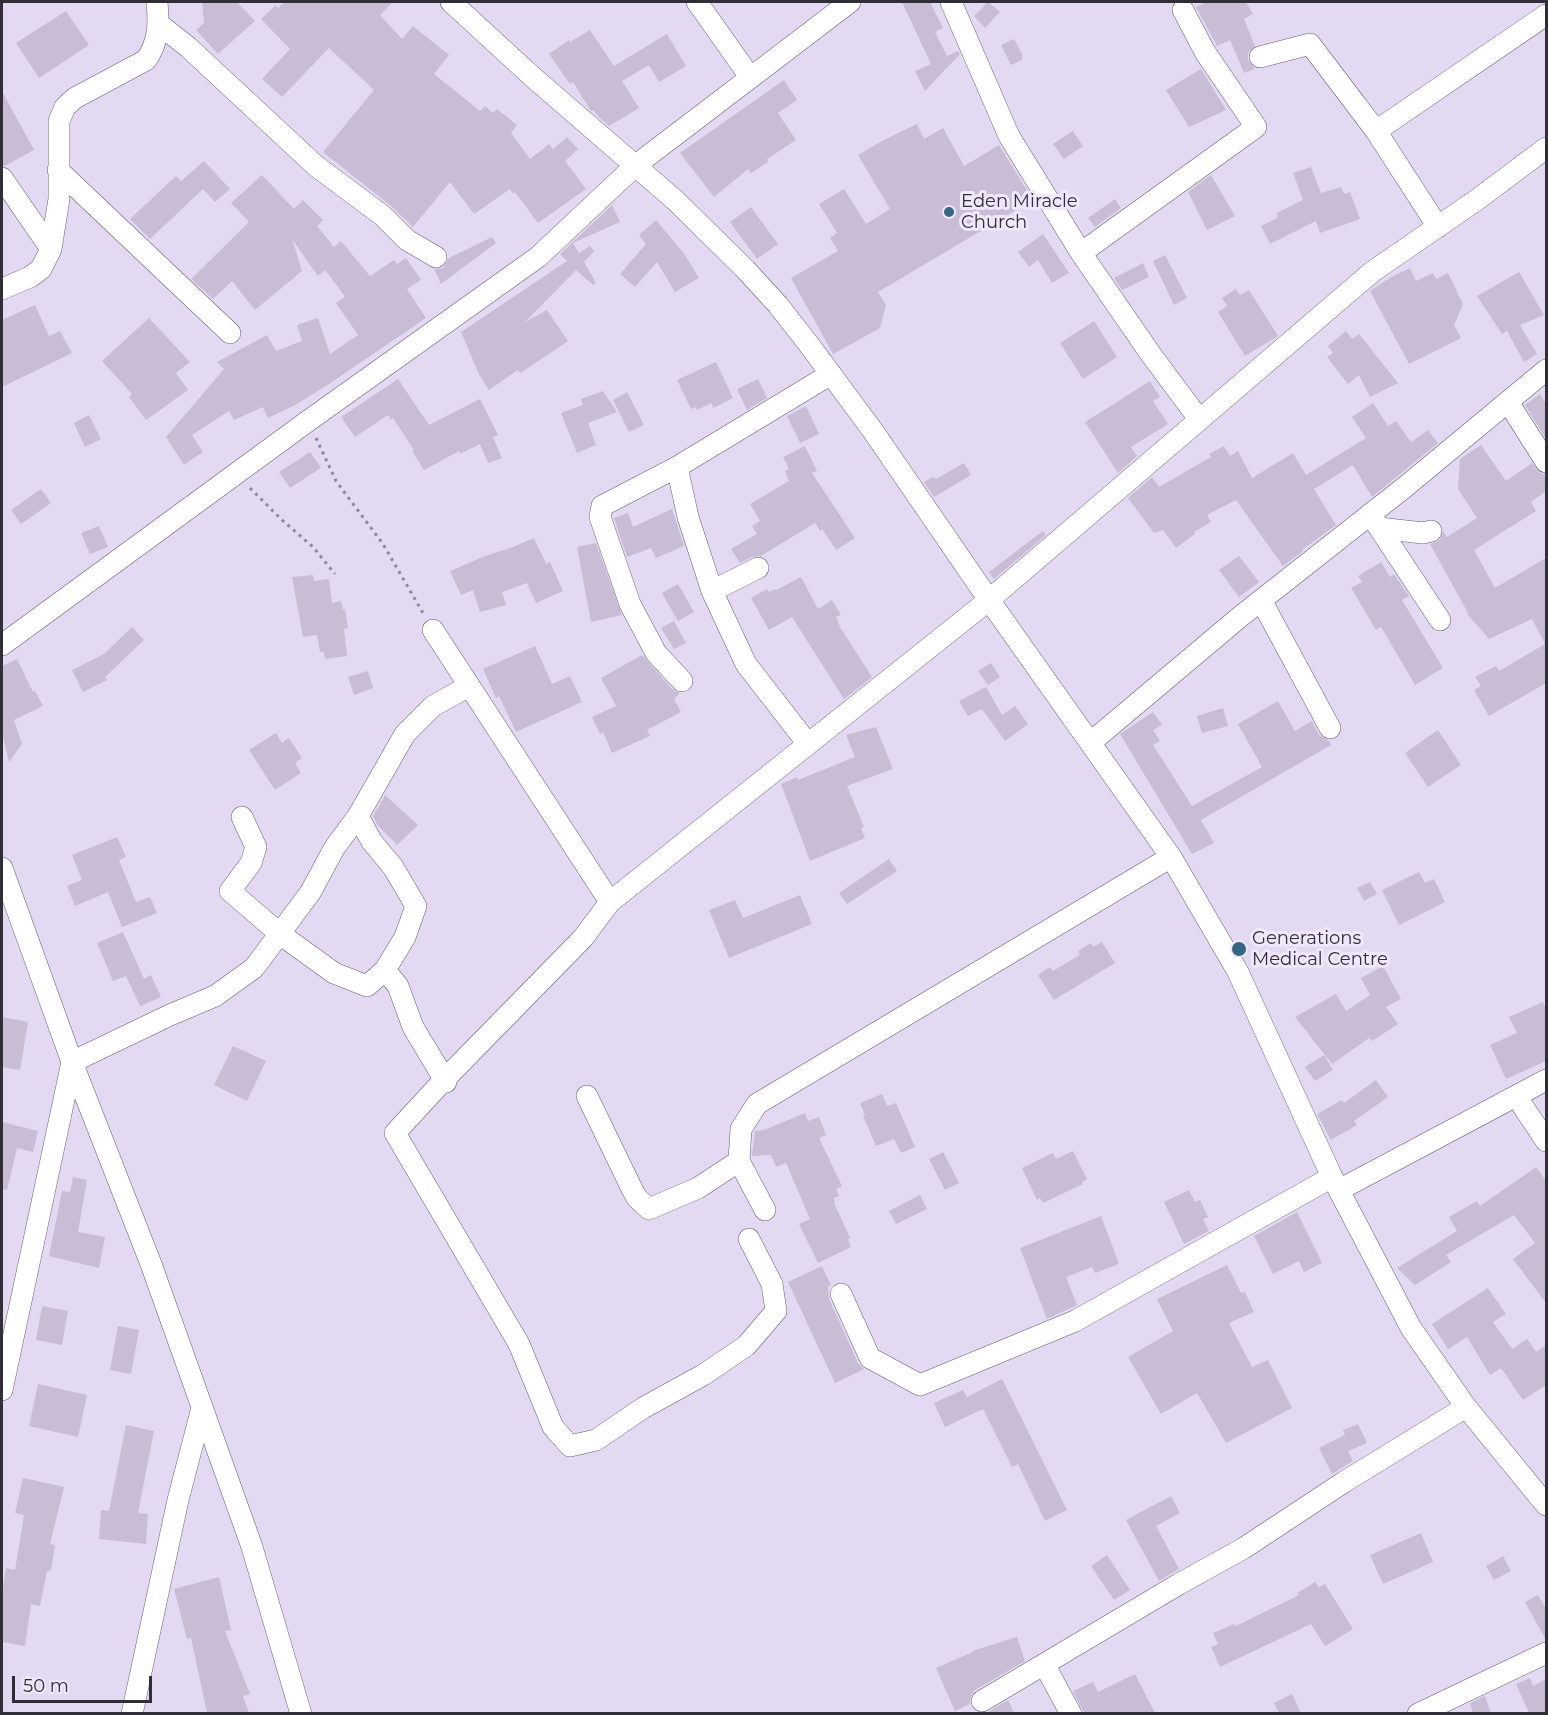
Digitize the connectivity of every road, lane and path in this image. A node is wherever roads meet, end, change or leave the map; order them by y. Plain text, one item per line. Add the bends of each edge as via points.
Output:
1 (157, 2) edge
2 (451, 2) edge
3 (697, 2) edge
4 (850, 2) edge
5 (951, 2) edge
6 (1183, 10) dead end
7 (1546, 15) edge
8 (160, 25) junction
9 (1260, 57) dead end
10 (750, 77) junction
11 (1358, 107) dead end
12 (1376, 131) junction
13 (1546, 148) edge
14 (636, 165) junction
15 (58, 170) junction
16 (2, 178) edge
17 (1438, 226) junction
18 (51, 249) junction
19 (1081, 253) junction
20 (436, 257) dead end
21 (2, 289) edge
22 (230, 333) dead end
23 (1546, 370) edge
24 (831, 374) junction
25 (1508, 402) junction
26 (1199, 419) junction
27 (308, 421) junction
28 (1546, 462) edge
29 (677, 467) junction
30 (236, 474) junction
31 (1375, 521) junction
32 (1431, 531) dead end
33 (758, 568) dead end
34 (335, 574) dead end
35 (712, 591) junction
36 (989, 600) junction
37 (1262, 600) junction
38 (1440, 620) dead end
39 (433, 630) joint
40 (2, 645) edge
41 (682, 681) dead end
42 (470, 686) junction
43 (1330, 728) dead end
44 (1090, 742) junction
45 (808, 744) junction
46 (358, 816) junction
47 (242, 817) dead end
48 (1171, 857) junction
49 (2, 868) edge
50 (610, 902) junction
51 (280, 934) junction
52 (385, 970) junction
53 (72, 1062) junction
54 (1546, 1080) edge
55 (445, 1081) junction
56 (587, 1096) dead end
57 (1516, 1096) junction
58 (1546, 1141) edge
59 (739, 1161) junction
60 (1335, 1183) junction
61 (765, 1210) dead end
62 (749, 1239) dead end
63 (841, 1294) dead end
64 (2, 1390) edge
65 (1466, 1407) junction
66 (202, 1408) junction
67 (1546, 1505) edge
68 (1546, 1653) edge
69 (1044, 1664) junction
70 (982, 1701) dead end
71 (132, 1713) edge
72 (301, 1713) edge
73 (1071, 1713) edge
74 (1418, 1713) edge

1 - 8 street
2 - 14 street
3 - 10 street
4 - 10 street
5 - 19 street via 1009,136
6 - 19 street via 1205,52 1256,127
7 - 12 street
8 - 15 street via 146,60 65,107 59,121
8 - 20 street via 316,166 383,216 407,240
9 - 12 street via 1310,44
10 - 14 street
11 - 12 street
12 - 17 street
13 - 17 street
14 - 24 street via 746,270
14 - 27 street via 538,257
15 - 18 street via 59,199
15 - 22 street
16 - 18 street
17 - 26 street via 1372,272
18 - 21 street via 41,269
19 - 26 street
23 - 25 street
24 - 29 street
24 - 36 street
25 - 28 street
25 - 31 street
26 - 36 street
27 - 30 street
27 - 39 path via 336,482 383,544
29 - 35 street via 688,518
29 - 41 street via 602,506 600,517 630,604 656,653
30 - 34 path via 314,547
30 - 40 street
31 - 32 street via 1423,533
31 - 37 street
31 - 38 street
33 - 35 street
35 - 45 street via 746,664
36 - 44 street
36 - 45 street
37 - 43 street
37 - 44 street
39 - 42 street
42 - 46 street via 433,706 405,734
42 - 50 street
44 - 48 street
45 - 50 street
46 - 51 street
46 - 52 street via 416,906 405,937
47 - 51 street via 256,848 230,891
48 - 59 street via 758,1104 741,1129
48 - 60 street via 1238,972
49 - 53 street
50 - 55 street via 583,938
51 - 52 street via 334,973 367,986
51 - 53 street via 254,968 215,996
52 - 55 street via 398,986 413,1027
53 - 64 street
53 - 66 street
54 - 57 street
55 - 62 street via 394,1133 519,1344 553,1427 570,1446 596,1440 746,1346 776,1311 772,1284
56 - 59 street via 637,1198 649,1209 698,1188
57 - 58 street
57 - 60 street
59 - 61 street
60 - 63 street via 1075,1321 920,1385 870,1358
60 - 65 street via 1411,1328
65 - 67 street
65 - 69 street via 1244,1548
66 - 71 street
66 - 72 street via 252,1547
68 - 74 street
69 - 70 street
69 - 73 street

